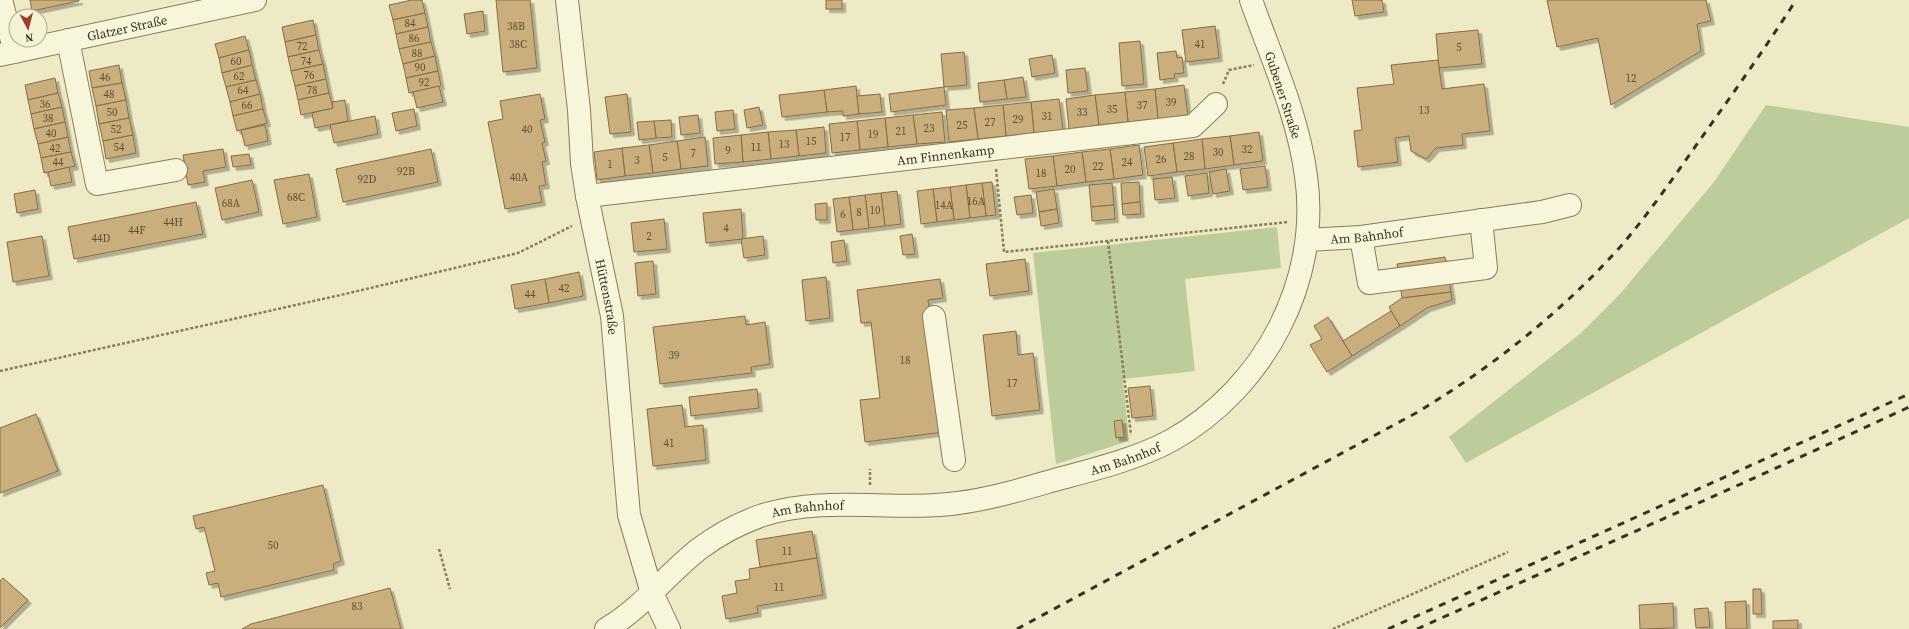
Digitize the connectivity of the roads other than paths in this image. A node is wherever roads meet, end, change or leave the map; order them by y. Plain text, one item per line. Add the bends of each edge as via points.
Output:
1 (1, 0) edge
2 (255, 0) edge
3 (567, 0) edge
4 (1251, 0) edge
5 (187, 7) edge
6 (68, 40) junction
7 (8, 53) edge
8 (1216, 104) road end
9 (176, 170) dead end
10 (587, 196) junction
11 (1570, 205) dead end
12 (1481, 220) junction
13 (1307, 230) junction
14 (1361, 237) junction
15 (934, 317) dead end
16 (954, 460) dead end
17 (652, 593) junction
18 (606, 629) edge
19 (669, 629) edge

1 - 7 street
2 - 5 street, Glatzer Straße
3 - 10 street, Hüttenstraße
4 - 13 street, Gubener Straße via 1293,117 1306,176
5 - 6 street, Glatzer Straße
6 - 7 street, Glatzer Straße
6 - 9 street via 97,184
8 - 10 street, Am Finnenkamp via 1192,126
10 - 17 street, Hüttenstraße via 612,316 629,515
11 - 12 street, Am Bahnhof via 1542,212
12 - 14 street, Am Bahnhof
12 - 14 street via 1486,268 1369,283
13 - 14 street, Am Bahnhof
13 - 17 street, Am Bahnhof via 1299,278 1292,300 1274,338 1255,368 1206,418 1171,440 1134,457 998,496 922,506 805,506 765,515 729,529 699,550
15 - 16 street
17 - 18 street, Am Bahnhof
17 - 19 street, Hüttenstraße

